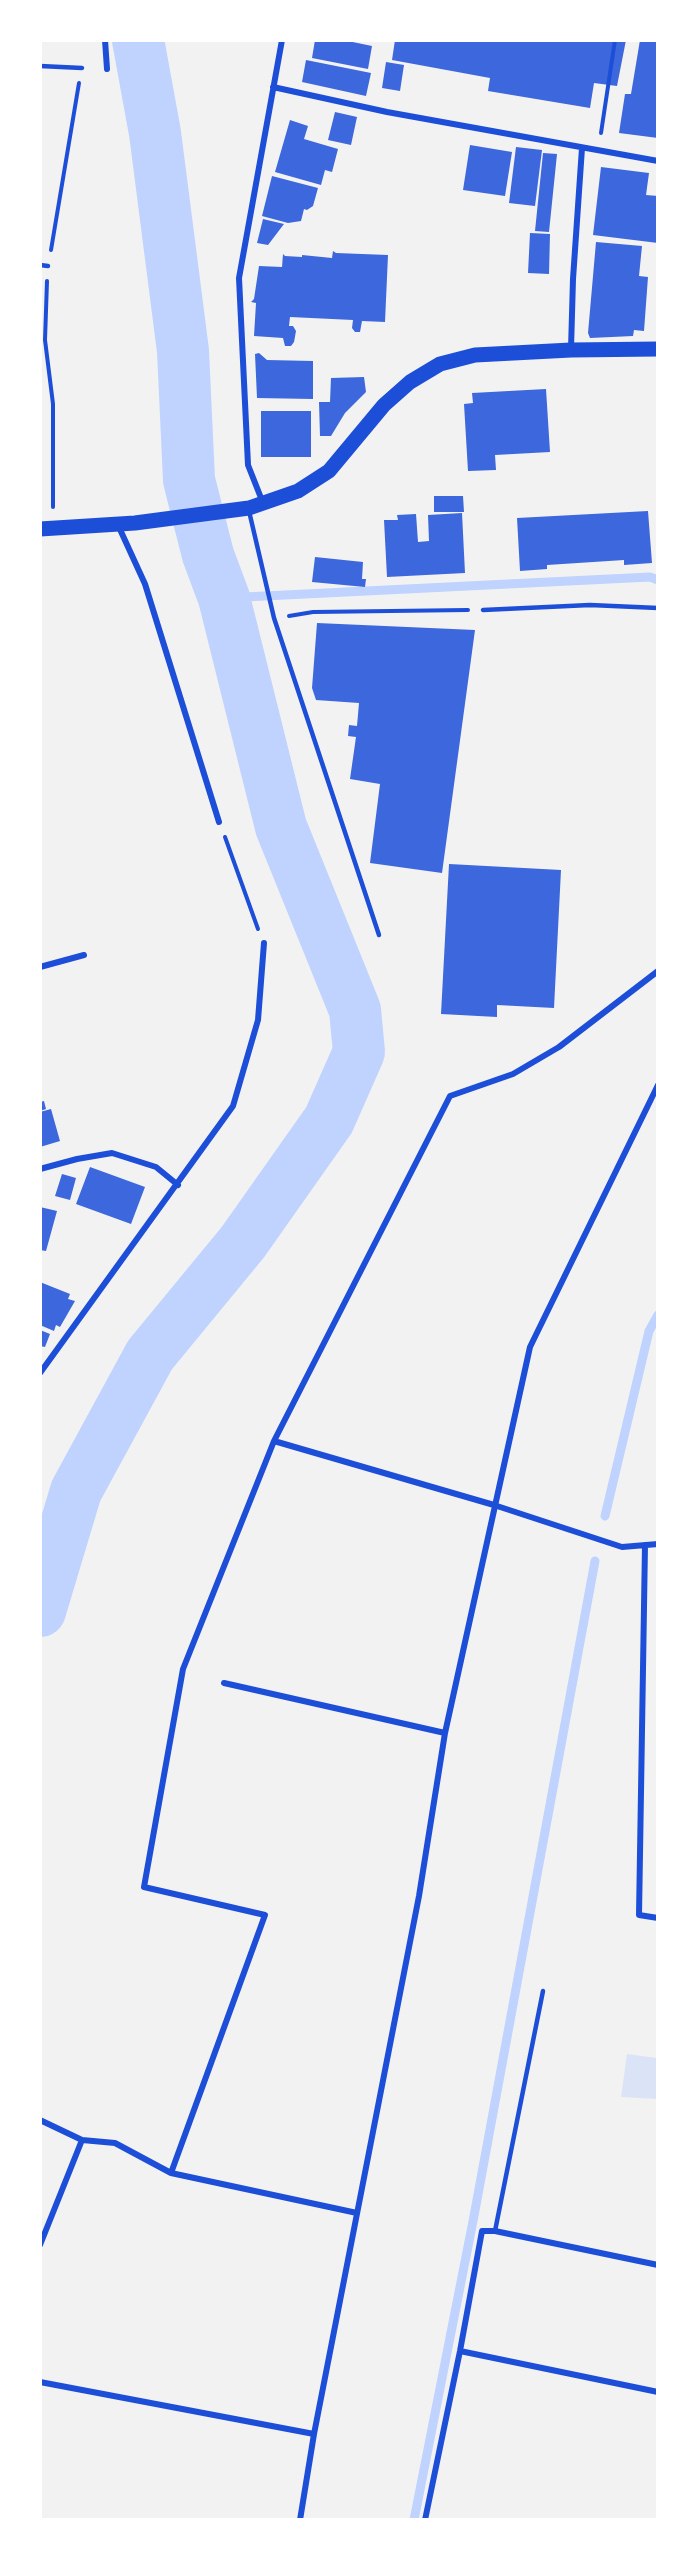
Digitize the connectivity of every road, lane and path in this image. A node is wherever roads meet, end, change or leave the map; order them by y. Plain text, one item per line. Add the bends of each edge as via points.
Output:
1 (105, 40) edge
2 (282, 40) edge
3 (615, 40) edge
4 (40, 66) edge
5 (82, 68) joint
6 (107, 69) dead end
7 (273, 87) junction
8 (582, 148) junction
9 (598, 151) junction
10 (657, 161) edge
11 (40, 265) edge
12 (48, 266) junction
13 (657, 349) edge
14 (571, 350) junction
15 (249, 507) junction
16 (118, 524) junction
17 (47, 529) edge
18 (657, 608) edge
19 (483, 610) joint
20 (274, 618) junction
21 (219, 822) joint
22 (379, 935) dead end
23 (264, 943) joint
24 (84, 955) dead end
25 (40, 968) edge
26 (657, 971) edge
27 (657, 1085) edge
28 (40, 1169) edge
29 (178, 1185) junction
30 (40, 1372) edge
31 (274, 1442) junction
32 (494, 1505) junction
33 (657, 1544) edge
34 (645, 1545) junction
35 (224, 1683) dead end
36 (445, 1733) junction
37 (657, 1918) edge
38 (543, 1991) dead end
39 (42, 2122) edge
40 (82, 2139) junction
41 (171, 2173) junction
42 (357, 2213) junction
43 (495, 2231) junction
44 (40, 2245) edge
45 (657, 2265) edge
46 (460, 2351) junction
47 (40, 2382) edge
48 (657, 2392) edge
49 (314, 2434) junction
50 (300, 2520) edge
51 (425, 2520) edge

1 - 6 street
2 - 7 street
3 - 9 path
4 - 5 lane
5 - 12 path
7 - 8 street
7 - 15 street via 239,278
8 - 9 street
8 - 14 street
9 - 10 street
11 - 12 lane
12 - 17 path via 45,340 53,404
13 - 14 main road
14 - 15 main road via 475,355 440,364 410,382 384,405 329,471 298,491
15 - 16 main road
15 - 20 lane
16 - 17 main road
16 - 21 street via 145,584
18 - 19 lane via 590,605
19 - 20 path via 313,612
20 - 22 lane
21 - 23 path
23 - 29 street via 258,1020 234,1106
24 - 25 street
26 - 31 street via 560,1047 513,1074 450,1096
27 - 32 street via 530,1347
28 - 29 street via 112,1154 156,1167
29 - 30 street
31 - 32 street
31 - 41 street via 183,1669 144,1887 265,1915
32 - 34 street via 622,1547
32 - 36 street
33 - 34 street
34 - 37 street via 639,1915
35 - 36 street
36 - 42 street via 419,1896
38 - 43 lane
39 - 40 street
40 - 41 street via 115,2143
40 - 44 street
41 - 42 street
42 - 49 street
43 - 45 street
43 - 46 street via 482,2231
46 - 48 street
46 - 51 street
47 - 49 street
49 - 50 street

